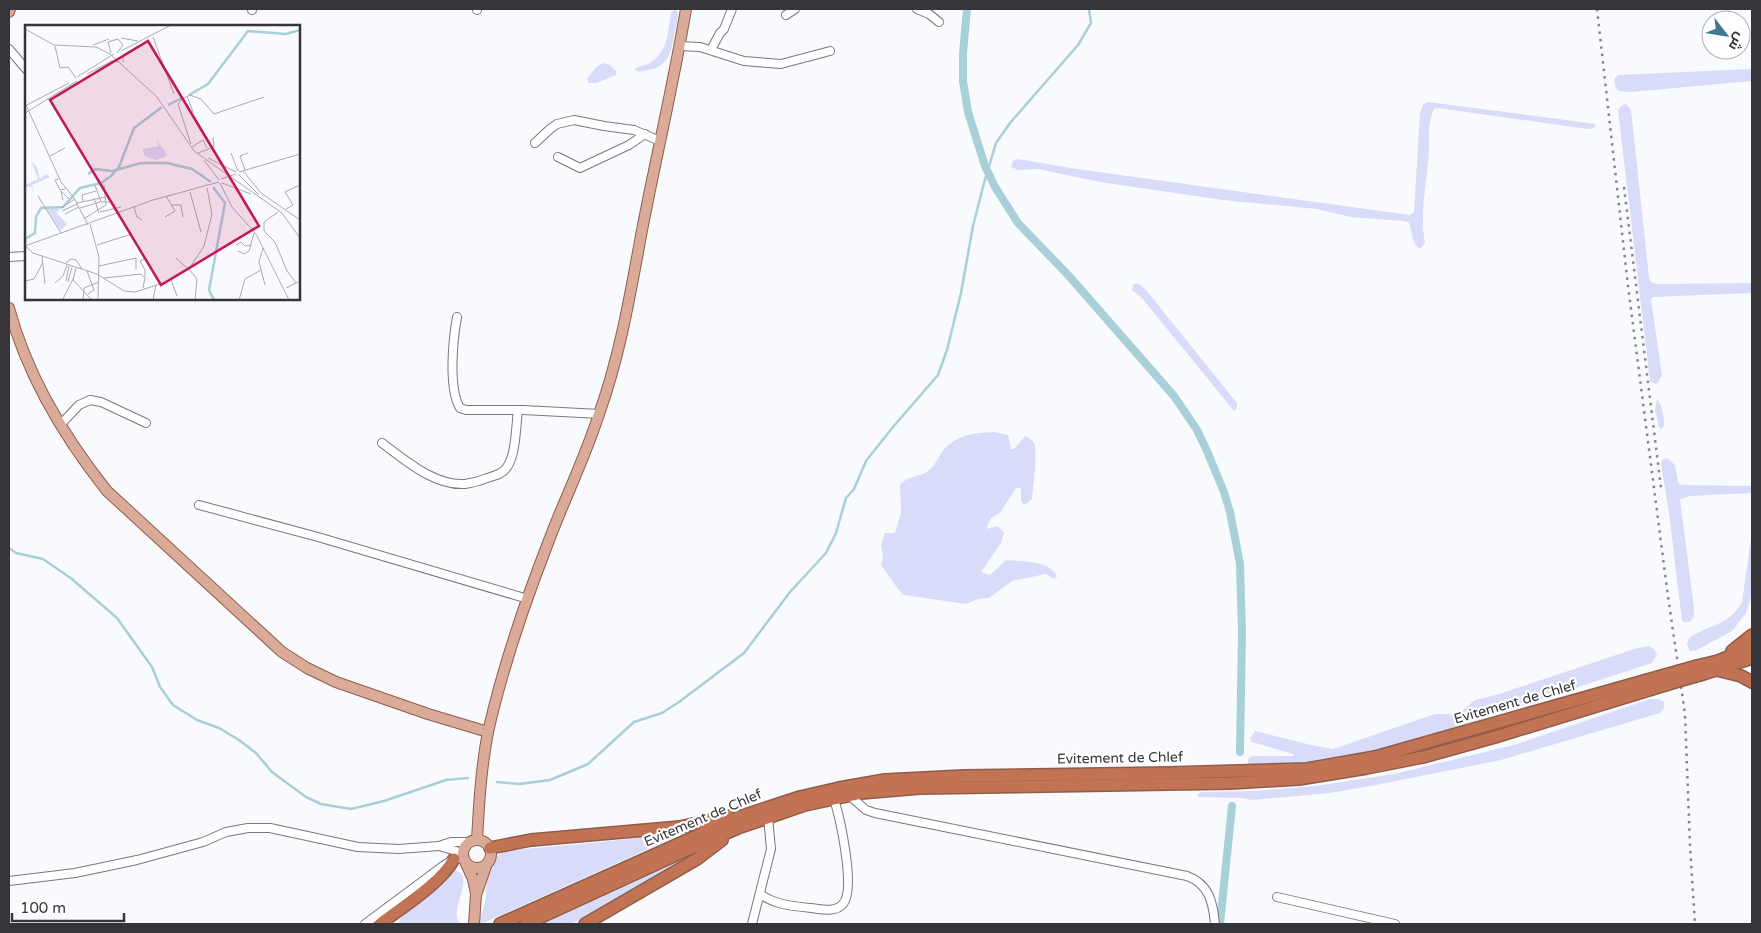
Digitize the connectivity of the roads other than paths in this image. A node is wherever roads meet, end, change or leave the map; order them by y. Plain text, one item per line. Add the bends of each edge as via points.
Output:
1 (686, 9) edge
2 (732, 9) edge
3 (794, 9) edge
4 (918, 9) edge
5 (786, 14) dead end
6 (939, 22) dead end
7 (680, 46) junction
8 (9, 49) edge
9 (711, 50) junction
10 (830, 51) dead end
11 (25, 68) edge
12 (645, 134) junction
13 (660, 141) junction
14 (535, 143) dead end
15 (558, 157) dead end
16 (25, 256) edge
17 (9, 257) edge
18 (9, 308) edge
19 (457, 317) dead end
20 (518, 410) junction
21 (600, 414) junction
22 (146, 423) dead end
23 (61, 424) junction
24 (382, 443) dead end
25 (199, 505) dead end
26 (528, 599) junction
27 (1752, 635) edge
28 (1752, 647) edge
29 (1752, 658) edge
30 (1718, 666) junction
31 (1674, 678) junction
32 (1752, 682) edge
33 (488, 732) junction
34 (850, 796) junction
35 (834, 799) junction
36 (766, 812) junction
37 (738, 828) junction
38 (473, 841) junction
39 (439, 846) junction
40 (490, 848) junction
41 (462, 858) junction
42 (486, 866) junction
43 (9, 881) edge
44 (760, 894) junction
45 (476, 895) junction
46 (1276, 897) dead end
47 (365, 924) edge
48 (380, 924) edge
49 (474, 924) edge
50 (500, 924) edge
51 (526, 924) edge
52 (585, 924) edge
53 (752, 924) edge
54 (1215, 924) edge
55 (1395, 924) edge

1 - 7 main road
2 - 9 street
3 - 5 street
4 - 6 street
7 - 9 street
7 - 13 main road
8 - 11 street
9 - 10 street via 744,61 782,64
12 - 13 street
12 - 14 street via 574,120 557,124
12 - 15 street via 580,168
13 - 21 main road via 630,301
16 - 17 street
18 - 23 main road via 32,373
19 - 20 street via 453,336 453,370 458,406 466,410
20 - 21 street
20 - 24 street via 508,467 497,475 478,481 457,484 438,479
21 - 26 main road
22 - 23 street via 90,400 79,405
23 - 33 main road via 107,491 282,652 336,682
25 - 26 street
26 - 33 main road
27 - 30 highway
28 - 30 highway, Evitement de Chlef
29 - 30 highway, Evitement de Chlef
30 - 31 highway, Evitement de Chlef, bridge
30 - 32 highway
31 - 34 highway, Evitement de Chlef via 1495,737 1423,757 1299,779 920,788
31 - 36 highway, Evitement de Chlef via 1375,757 1307,769 1005,774 884,780 800,797
33 - 38 main road
34 - 35 highway, Evitement de Chlef
34 - 54 street via 875,814 1186,876 1205,888
35 - 36 highway, Evitement de Chlef
35 - 44 street via 845,849 847,895 843,905 833,910 806,908 781,904
36 - 37 highway, Evitement de Chlef
36 - 40 highway via 680,827 531,840
36 - 44 street via 771,849
36 - 50 highway, Evitement de Chlef via 739,817
37 - 51 highway, Evitement de Chlef
37 - 52 highway via 697,859
38 - 39 street
38 - 40 main road via 485,842
38 - 41 main road
39 - 41 street
39 - 43 street via 399,849 358,847 270,828 248,828 137,860 75,873
40 - 42 main road via 492,856
41 - 42 main road via 470,867
41 - 45 main road via 473,879
41 - 47 street via 443,866
41 - 48 highway
42 - 45 main road
44 - 53 street
45 - 49 main road
46 - 55 street

